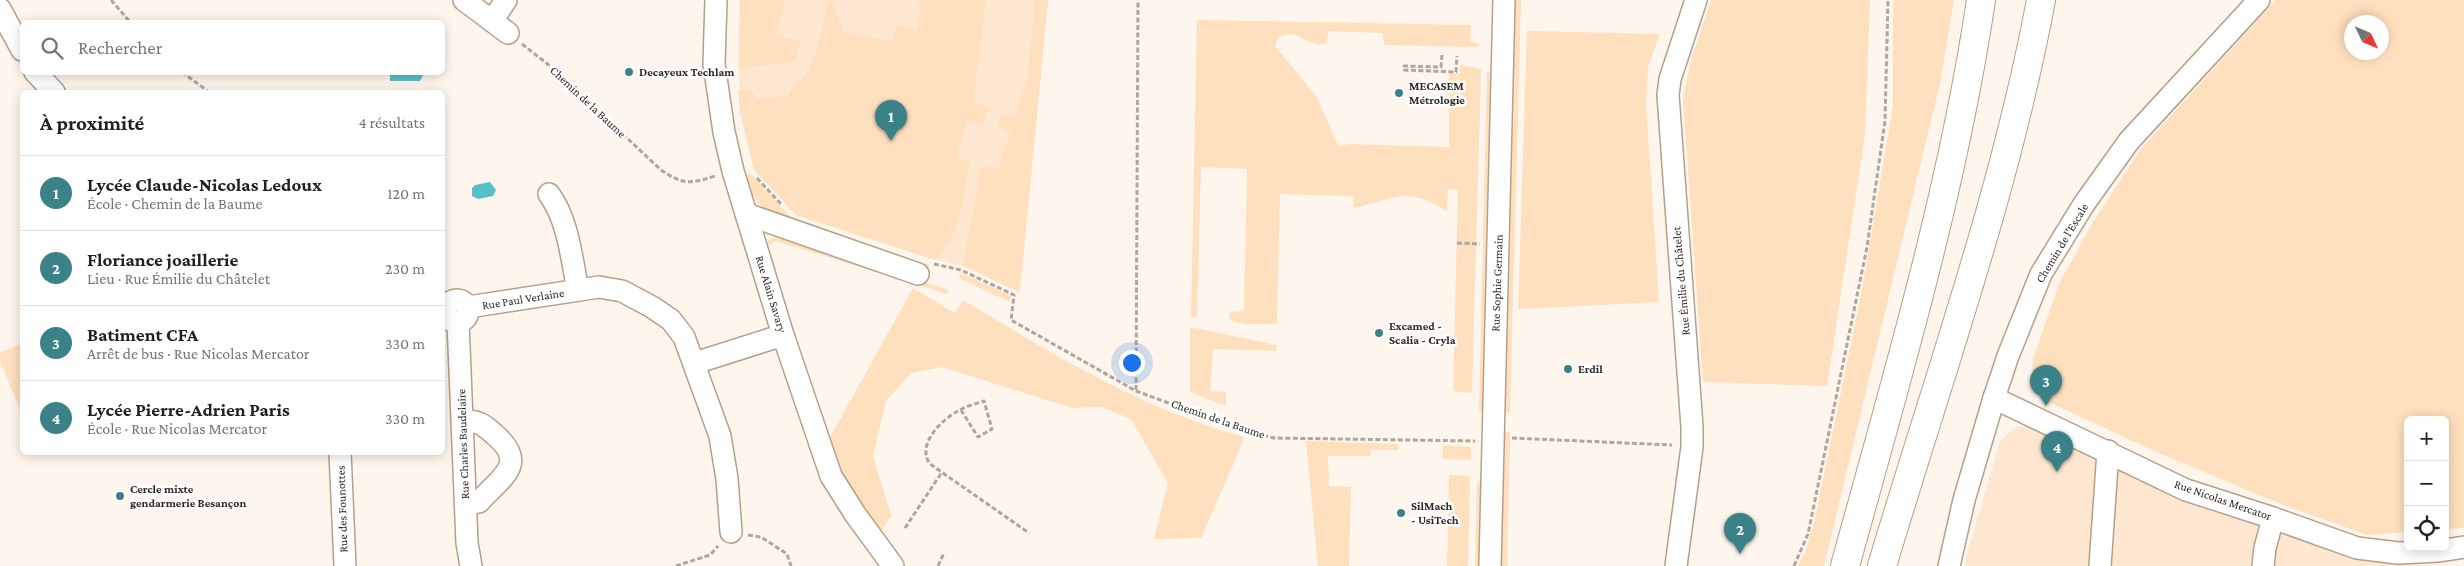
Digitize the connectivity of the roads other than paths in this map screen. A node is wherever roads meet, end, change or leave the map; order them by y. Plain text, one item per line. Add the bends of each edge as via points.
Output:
1 (464, 0) edge
2 (506, 0) edge
3 (716, 0) edge
4 (1504, 0) edge
5 (1696, 0) edge
6 (1981, 0) edge
7 (2041, 0) edge
8 (2259, 0) edge
9 (0, 9) edge
10 (20, 46) edge
11 (38, 75) edge
12 (52, 90) edge
13 (549, 194) dead end
14 (746, 214) junction
15 (923, 268) road end
16 (578, 290) junction
17 (454, 309) edge
18 (783, 335) junction
19 (695, 363) junction
20 (1994, 398) junction
21 (464, 421) junction
22 (2108, 451) junction
23 (340, 455) edge
24 (466, 503) junction
25 (2273, 518) junction
26 (731, 532) road end
27 (2464, 547) edge
28 (345, 566) edge
29 (472, 566) edge
30 (893, 566) edge
31 (1490, 566) edge
32 (1676, 566) edge
33 (1845, 566) edge
34 (1882, 566) edge
35 (1949, 566) edge
36 (2100, 566) edge
37 (2263, 566) edge

1 - 2 street via 500,27
3 - 14 street, Rue Alain Savary via 716,87 732,171
4 - 31 street, Rue Sophie Germain
5 - 32 street, Rue Émilie du Châtelet via 1670,79 1661,122 1666,210 1694,362 1690,412 1692,447 1678,482
6 - 33 highway via 1958,129 1942,196
7 - 34 highway via 2007,152
8 - 20 street, Chemin de l'Escale via 2129,141 2084,204 2041,274
9 - 10 street
11 - 12 street
13 - 16 street, Rue Paul Verlaine via 560,209 564,222
14 - 15 street
14 - 18 street, Rue Alain Savary
16 - 17 street, Rue Paul Verlaine
16 - 19 street, Rue Paul Verlaine via 610,288 652,306 679,327
17 - 21 street, Rue Charles Baudelaire
18 - 19 street
18 - 30 street, Rue Alain Savary via 831,476
19 - 26 street, Rue Paul Verlaine via 720,436
20 - 22 street, Rue Nicolas Mercator
20 - 35 street, Chemin de l'Escale via 1964,500
21 - 24 street, Rue Charles Baudelaire
21 - 24 street via 475,420 482,424 508,446 512,457 510,468 479,502
22 - 25 street, Rue Nicolas Mercator via 2186,490
22 - 36 street
23 - 28 street, Rue des Founottes
24 - 29 street, Rue Charles Baudelaire
25 - 27 street, Rue Nicolas Mercator via 2357,548 2398,552
25 - 37 street

